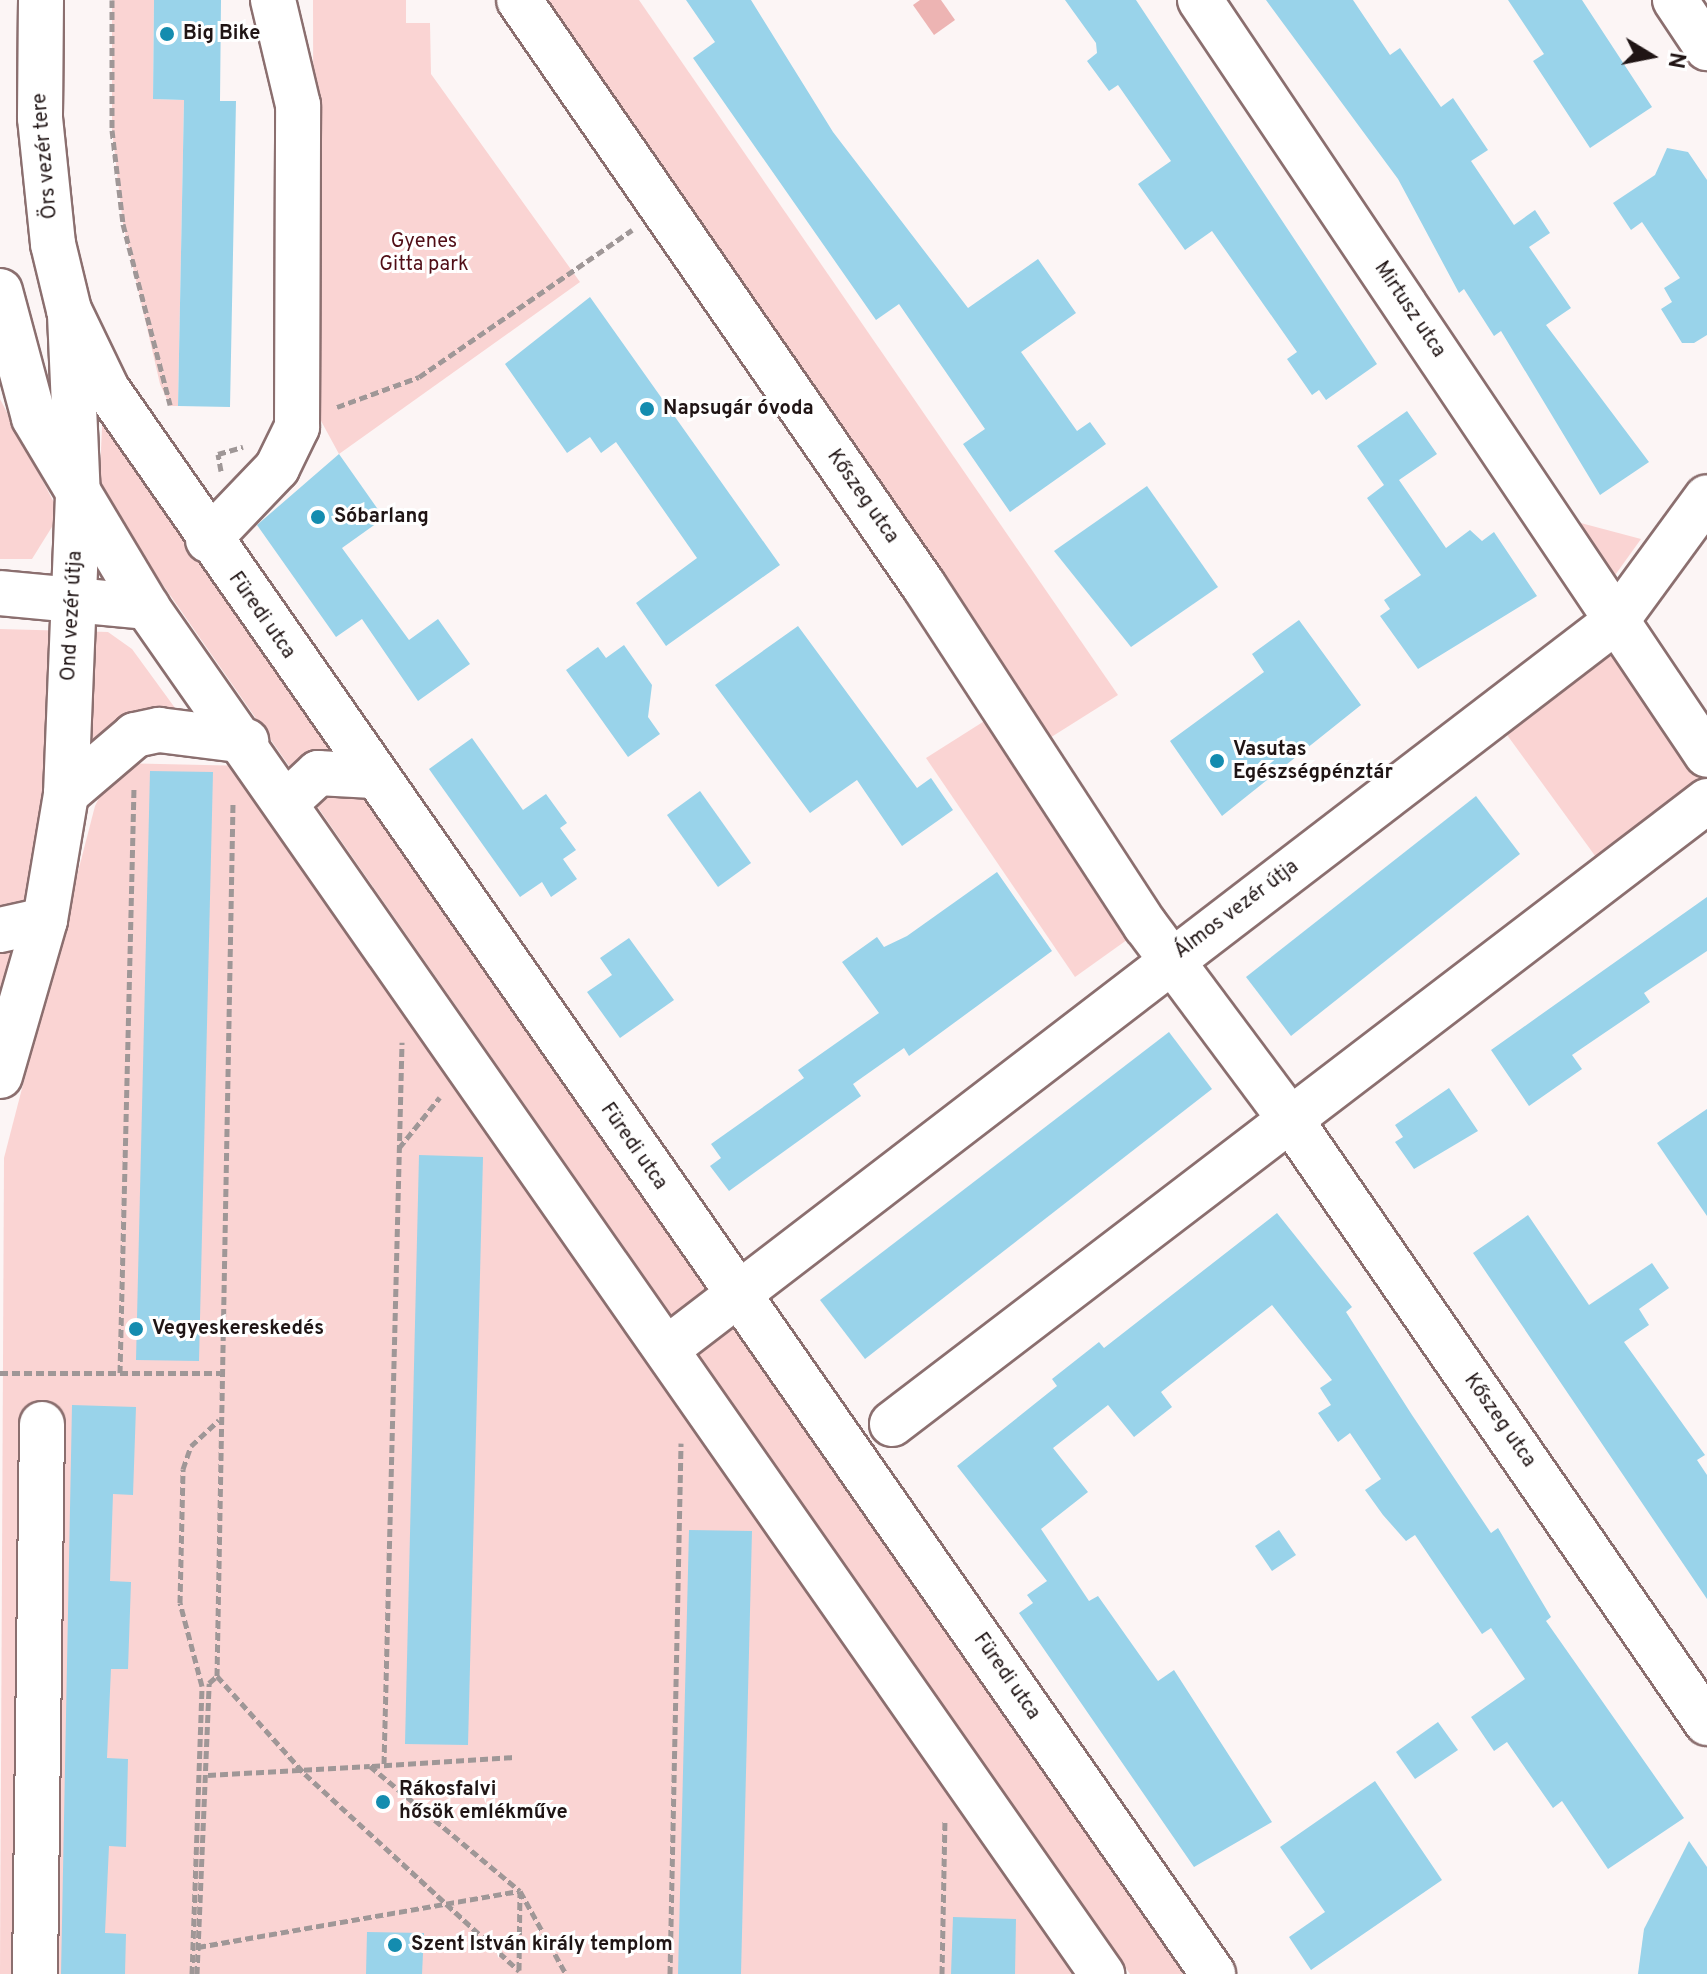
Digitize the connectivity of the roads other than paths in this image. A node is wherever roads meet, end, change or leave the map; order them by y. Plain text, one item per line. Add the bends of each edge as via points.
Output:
1 (41, 0) edge
2 (273, 0) edge
3 (519, 0) edge
4 (1200, 0) edge
5 (1675, 0) edge
6 (1707, 48) edge
7 (0, 291) edge
8 (69, 310) junction
9 (1707, 497) edge
10 (78, 498) junction
11 (222, 525) junction
12 (0, 593) edge
13 (73, 600) junction
14 (147, 607) junction
15 (1617, 620) junction
16 (246, 741) junction
17 (1707, 755) edge
18 (374, 776) junction
19 (66, 794) junction
20 (288, 801) junction
21 (1707, 801) edge
22 (45, 920) junction
23 (0, 930) edge
24 (1173, 958) junction
25 (0, 1076) edge
26 (1290, 1119) junction
27 (738, 1295) junction
28 (668, 1348) junction
29 (42, 1424) dead end
30 (892, 1424) dead end
31 (1707, 1723) edge
32 (1076, 1956) edge
33 (35, 1974) edge
34 (1102, 1974) edge
35 (1213, 1974) edge

1 - 8 street, Örs vezér tere via 45,177
2 - 11 street via 298,105 297,427 277,468
3 - 24 street, Kőszeg utca
4 - 15 street, Mirtusz utca
5 - 6 street
7 - 10 street via 34,418
8 - 10 street, Ond vezér útja
8 - 11 street, Füredi utca via 107,389
9 - 15 street, Álmos vezér útja
10 - 13 street, Ond vezér útja
10 - 14 street
11 - 18 street, Füredi utca
12 - 13 street
13 - 14 street
13 - 19 street, Ond vezér útja
14 - 16 street
15 - 17 street, Mirtusz utca
15 - 24 street, Álmos vezér útja
16 - 19 street via 159,730 135,735
16 - 20 street
18 - 20 street via 318,773
18 - 27 street, Füredi utca
19 - 22 street, Ond vezér útja
20 - 28 street
21 - 26 street
22 - 23 street
22 - 25 street, Ond vezér útja
24 - 26 street, Kőszeg utca
24 - 27 street, Álmos vezér útja
26 - 30 street
26 - 31 street, Kőszeg utca
27 - 28 street, Álmos vezér útja
27 - 35 street, Füredi utca
28 - 32 street
29 - 33 street
32 - 34 street

